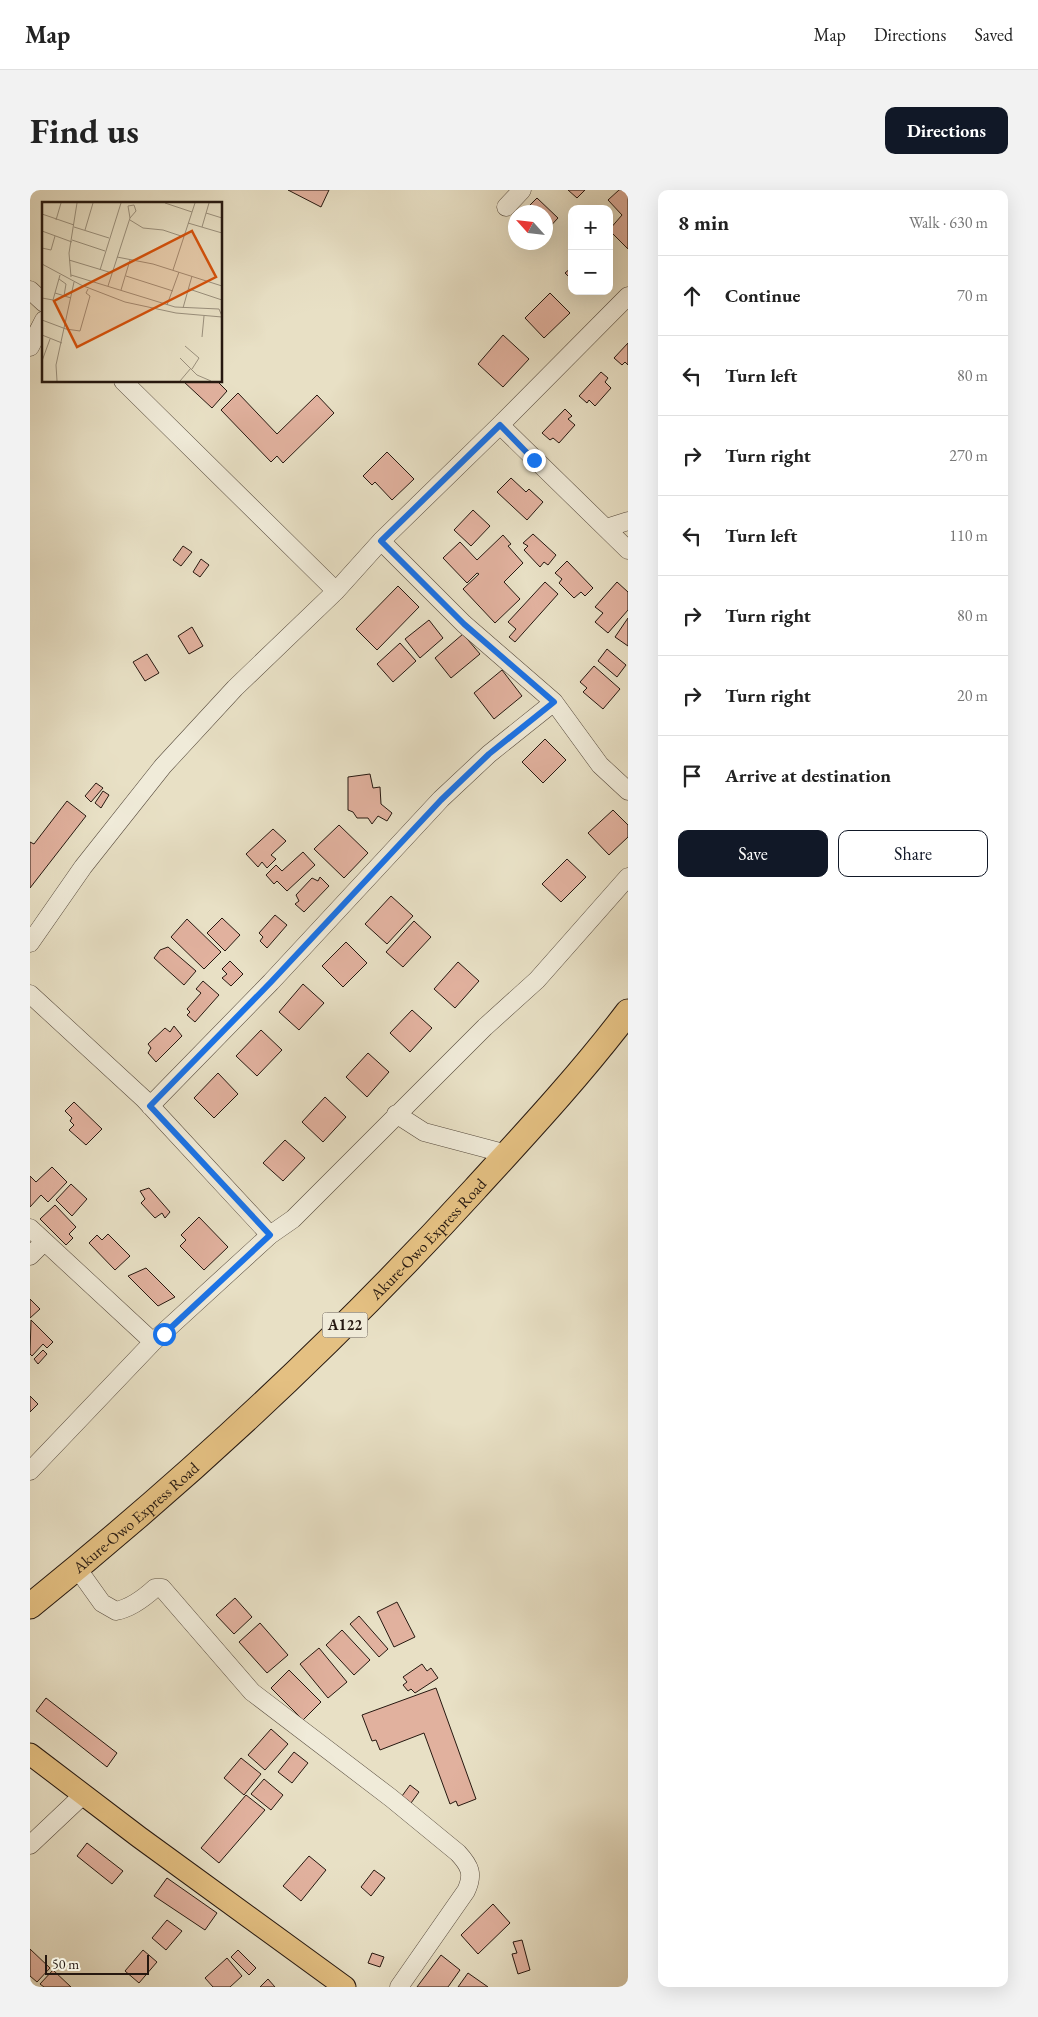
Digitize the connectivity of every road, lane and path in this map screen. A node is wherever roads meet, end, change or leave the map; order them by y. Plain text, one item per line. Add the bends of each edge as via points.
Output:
1 (522, 190) edge
2 (506, 207) dead end
3 (30, 290) edge
4 (628, 296) edge
5 (42, 301) edge
6 (42, 324) edge
7 (30, 347) edge
8 (124, 382) edge
9 (500, 425) junction
10 (628, 521) edge
11 (606, 528) junction
12 (381, 541) junction
13 (628, 550) edge
14 (336, 591) junction
15 (554, 702) junction
16 (628, 791) edge
17 (628, 877) edge
18 (30, 943) edge
19 (30, 994) edge
20 (628, 1012) edge
21 (150, 1106) junction
22 (396, 1114) junction
23 (507, 1154) junction
24 (30, 1228) edge
25 (270, 1235) junction
26 (44, 1242) junction
27 (30, 1256) edge
28 (153, 1342) junction
29 (30, 1471) edge
30 (76, 1568) junction
31 (30, 1606) edge
32 (30, 1754) edge
33 (83, 1796) junction
34 (30, 1845) edge
35 (345, 1987) edge
36 (399, 1987) edge

1 - 2 street
3 - 5 street
4 - 9 street
6 - 7 street
8 - 14 street
9 - 11 street
9 - 12 street
10 - 11 street
11 - 13 street
12 - 14 street
12 - 15 street via 464,624
14 - 18 street via 235,688 163,766 83,867
15 - 16 street via 600,765
15 - 21 street via 489,754 441,800
17 - 22 street via 537,980
19 - 21 street
20 - 23 highway, Akure-Owo Express Road / A122
21 - 25 street
22 - 23 street via 424,1132
22 - 25 street via 293,1218
23 - 30 highway, Akure-Owo Express Road / A122 via 409,1260 278,1390 162,1496
24 - 26 street
25 - 28 street
26 - 27 street
26 - 28 street
28 - 29 street
30 - 31 highway, Akure-Owo Express Road / A122
30 - 36 street via 102,1603 116,1611 144,1598 155,1588 162,1588 252,1692 392,1798 467,1863 471,1881 466,1891
32 - 33 main road
33 - 34 street
33 - 35 main road

